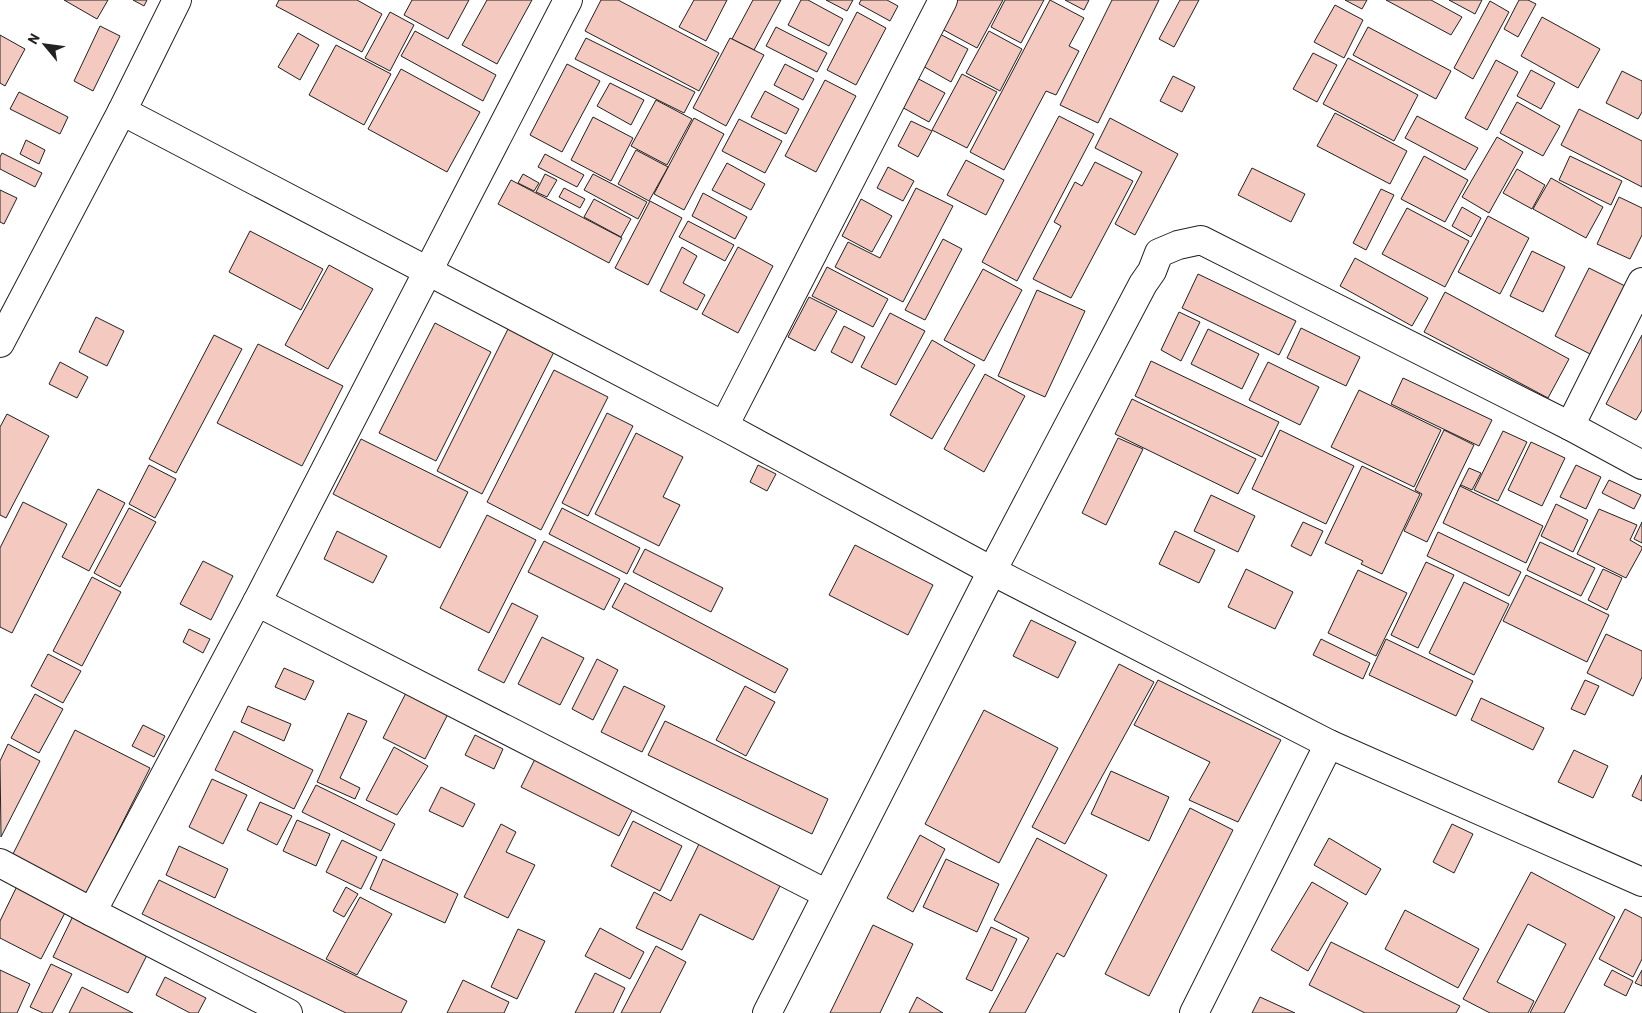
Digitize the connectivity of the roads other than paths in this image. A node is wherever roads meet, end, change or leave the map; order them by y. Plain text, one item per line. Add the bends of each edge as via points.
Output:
1 (177, 0) edge
2 (568, 0) edge
3 (943, 0) edge
4 (122, 112) junction
5 (428, 272) junction
6 (1642, 282) edge
7 (0, 343) edge
8 (724, 426) junction
9 (1570, 426) junction
10 (1642, 464) edge
11 (992, 571) junction
12 (257, 602) junction
13 (1329, 744) junction
14 (0, 863) edge
15 (1642, 882) edge
16 (827, 894) junction
17 (92, 912) junction
18 (288, 1013) edge
19 (767, 1013) edge
20 (1194, 1013) edge

1 - 4 street
2 - 5 street
3 - 8 street
4 - 5 street
4 - 7 street
5 - 8 street
5 - 12 street
6 - 9 street
8 - 11 street
9 - 10 street
9 - 11 street via 1202,240 1178,245 1159,253
11 - 13 street
11 - 16 street
12 - 16 street
12 - 17 street
13 - 15 street
13 - 20 street
14 - 17 street
16 - 19 street
17 - 18 street

